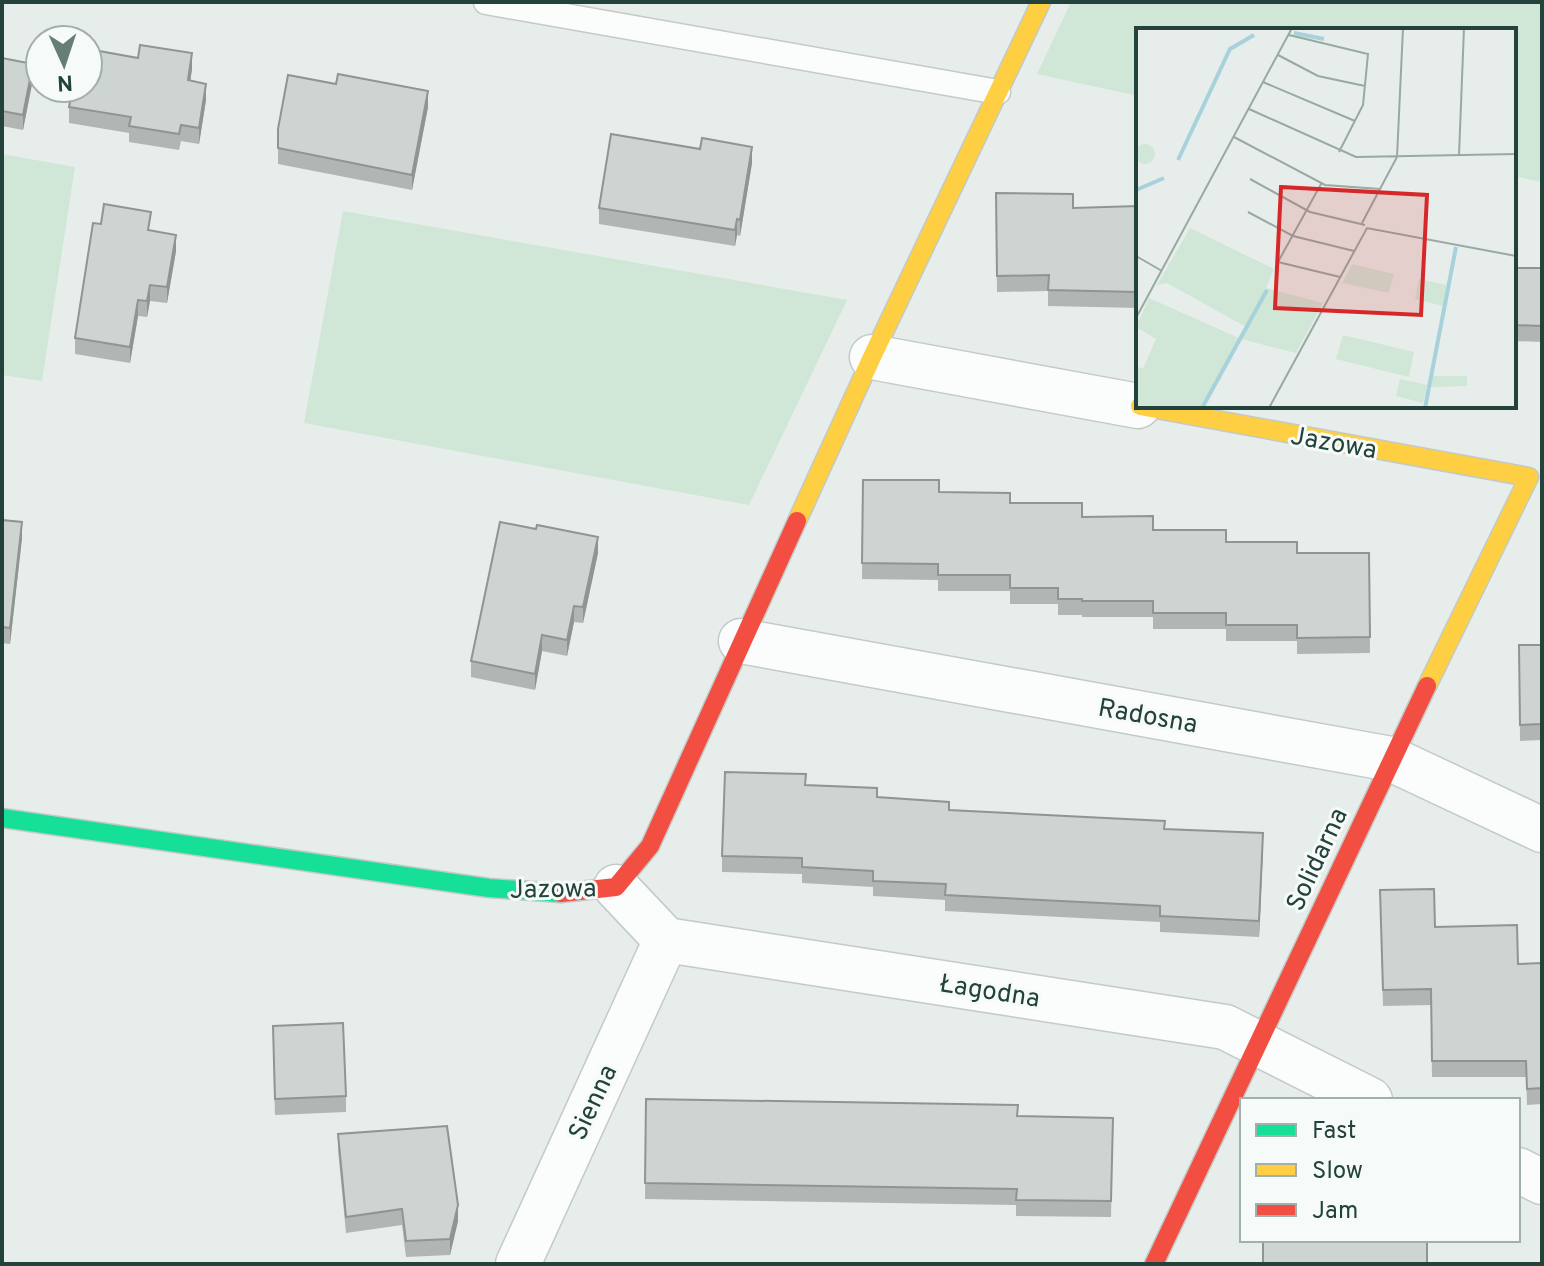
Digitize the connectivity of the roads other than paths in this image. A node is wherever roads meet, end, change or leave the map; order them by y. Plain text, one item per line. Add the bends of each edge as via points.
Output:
1 (486, 2) edge
2 (1041, 2) edge
3 (998, 92) junction
4 (872, 357) junction
5 (1136, 405) edge
6 (1150, 408) edge
7 (1529, 477) joint
8 (741, 641) junction
9 (1391, 759) junction
10 (2, 818) edge
11 (1542, 830) edge
12 (616, 887) junction
13 (666, 940) junction
14 (1259, 1046) junction
15 (1366, 1098) edge
16 (1520, 1171) edge
17 (1542, 1182) edge
18 (518, 1264) edge
19 (1154, 1264) edge

1 - 3 lane
2 - 3 street, Jazowa
3 - 4 street, Jazowa
4 - 5 street, Jazowa
4 - 8 street, Jazowa
6 - 7 street, Jazowa
7 - 9 street, Solidarna
8 - 9 street, Radosna
8 - 12 street, Jazowa via 650,846
9 - 11 street, Radosna
9 - 14 street, Solidarna
10 - 12 street, Jazowa via 489,888 561,893
12 - 13 street
13 - 14 street, Łagodna via 1225,1027
13 - 18 street, Sienna
14 - 15 street, Łagodna
14 - 19 street, Solidarna
16 - 17 street

